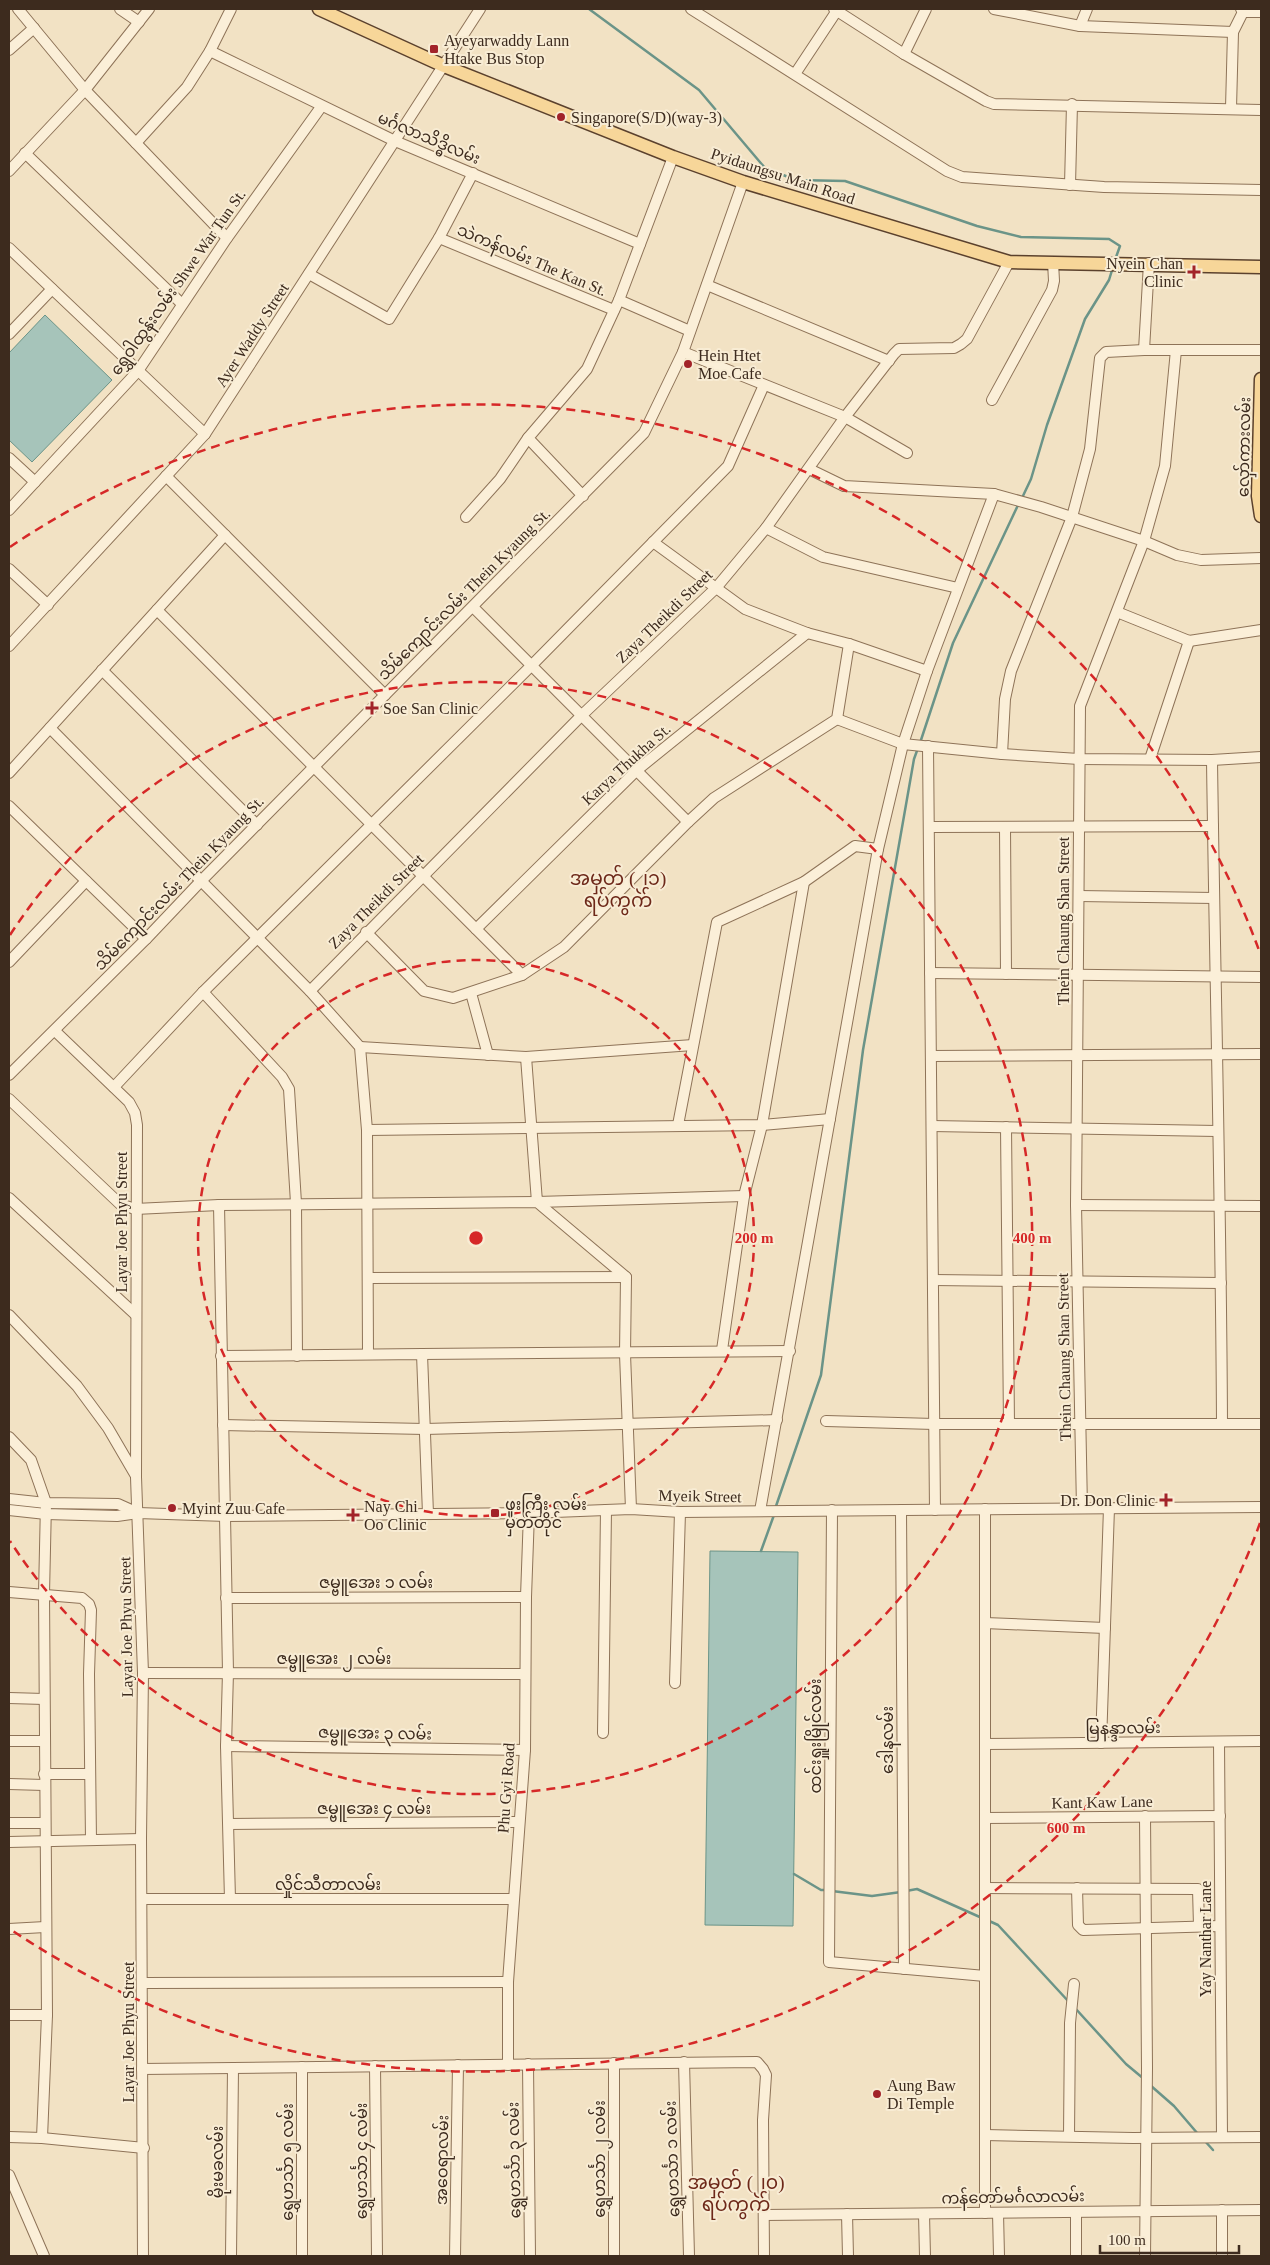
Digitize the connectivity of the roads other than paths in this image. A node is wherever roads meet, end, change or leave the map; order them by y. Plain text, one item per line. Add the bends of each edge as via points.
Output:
1 (18, 9) edge
2 (120, 9) edge
3 (148, 9) edge
4 (231, 9) edge
5 (319, 9) edge
6 (480, 9) edge
7 (690, 9) edge
8 (836, 9) edge
9 (926, 9) edge
10 (1087, 9) edge
11 (1000, 10) edge
12 (1242, 11) edge
13 (1261, 12) edge
14 (139, 22) junction
15 (1080, 26) junction
16 (34, 28) junction
17 (1233, 32) junction
18 (9, 50) edge
19 (210, 51) junction
20 (904, 54) junction
21 (444, 66) junction
22 (795, 74) junction
23 (85, 90) junction
24 (1072, 104) junction
25 (322, 107) junction
26 (1231, 108) junction
27 (1261, 110) edge
28 (395, 141) junction
29 (136, 143) junction
30 (25, 153) junction
31 (674, 157) junction
32 (9, 170) edge
33 (473, 173) junction
34 (743, 182) junction
35 (1070, 185) junction
36 (1261, 190) edge
37 (227, 238) junction
38 (439, 238) junction
39 (640, 244) junction
40 (9, 248) edge
41 (1009, 262) junction
42 (1053, 262) junction
43 (1150, 263) junction
44 (1261, 267) edge
45 (309, 274) junction
46 (707, 285) junction
47 (52, 289) junction
48 (618, 300) junction
49 (182, 304) junction
50 (614, 310) junction
51 (690, 331) junction
52 (9, 334) edge
53 (1144, 350) junction
54 (1176, 350) junction
55 (1261, 350) edge
56 (682, 352) junction
57 (889, 360) junction
58 (138, 371) junction
59 (1261, 379) edge
60 (764, 385) junction
61 (992, 400) dead end
62 (845, 418) junction
63 (205, 434) junction
64 (528, 438) junction
65 (908, 453) dead end
66 (9, 458) edge
67 (809, 469) junction
68 (166, 476) junction
69 (35, 482) junction
70 (583, 496) junction
71 (998, 496) junction
72 (9, 510) edge
73 (1261, 516) edge
74 (466, 517) dead end
75 (1072, 518) junction
76 (766, 528) junction
77 (225, 535) junction
78 (1144, 541) junction
79 (653, 542) junction
80 (1261, 558) edge
81 (9, 569) edge
82 (716, 588) junction
83 (958, 588) junction
84 (48, 604) junction
85 (473, 607) junction
86 (157, 610) junction
87 (1118, 612) junction
88 (1261, 630) edge
89 (807, 633) junction
90 (1189, 640) junction
91 (849, 644) junction
92 (9, 646) edge
93 (532, 665) junction
94 (102, 670) junction
95 (927, 671) junction
96 (384, 695) junction
97 (582, 716) junction
98 (837, 719) junction
99 (50, 728) junction
100 (908, 744) junction
101 (927, 746) junction
102 (1002, 754) junction
103 (1261, 757) edge
104 (1079, 759) junction
105 (1150, 759) junction
106 (1212, 760) junction
107 (314, 767) junction
108 (637, 770) junction
109 (9, 773) edge
110 (9, 806) edge
111 (688, 822) junction
112 (257, 825) junction
113 (372, 825) junction
114 (928, 826) junction
115 (1213, 826) junction
116 (1006, 827) junction
117 (1079, 827) junction
118 (878, 849) junction
119 (423, 876) junction
120 (86, 881) junction
121 (201, 881) junction
122 (804, 882) junction
123 (1078, 896) junction
124 (1214, 898) junction
125 (476, 929) junction
126 (366, 932) junction
127 (257, 938) junction
128 (146, 939) junction
129 (9, 962) edge
130 (930, 974) junction
131 (1006, 974) junction
132 (522, 975) junction
133 (1078, 975) junction
134 (1215, 976) junction
135 (1261, 977) edge
136 (310, 991) junction
137 (203, 992) junction
138 (470, 993) junction
139 (55, 1031) junction
140 (693, 1045) junction
141 (360, 1047) junction
142 (1216, 1054) junction
143 (1261, 1054) edge
144 (488, 1055) junction
145 (1078, 1055) junction
146 (931, 1056) junction
147 (526, 1057) junction
148 (9, 1075) edge
149 (114, 1088) junction
150 (9, 1099) edge
151 (830, 1119) junction
152 (678, 1125) junction
153 (762, 1125) junction
154 (932, 1126) junction
155 (531, 1127) junction
156 (1006, 1127) junction
157 (1077, 1128) junction
158 (367, 1130) junction
159 (1217, 1131) junction
160 (744, 1196) junction
161 (9, 1198) edge
162 (536, 1202) junction
163 (219, 1204) junction
164 (296, 1204) junction
165 (367, 1204) junction
166 (1076, 1204) junction
167 (1218, 1206) junction
168 (1261, 1206) edge
169 (136, 1209) junction
170 (626, 1277) junction
171 (368, 1278) junction
172 (933, 1280) junction
173 (1007, 1280) junction
174 (1078, 1281) junction
175 (1221, 1283) junction
176 (9, 1315) edge
177 (136, 1315) junction
178 (722, 1350) junction
179 (790, 1351) junction
180 (368, 1353) junction
181 (422, 1354) junction
182 (625, 1354) junction
183 (221, 1356) junction
184 (297, 1356) junction
185 (777, 1420) junction
186 (826, 1421) dead end
187 (628, 1423) junction
188 (934, 1424) junction
189 (1009, 1424) junction
190 (1079, 1424) junction
191 (1222, 1424) junction
192 (1261, 1424) edge
193 (223, 1425) junction
194 (425, 1429) junction
195 (9, 1437) edge
196 (136, 1476) junction
197 (9, 1499) edge
198 (1261, 1507) edge
199 (46, 1508) junction
200 (1082, 1508) junction
201 (1109, 1508) junction
202 (631, 1509) junction
203 (985, 1509) junction
204 (9, 1510) edge
205 (606, 1510) junction
206 (832, 1510) junction
207 (901, 1510) junction
208 (935, 1510) junction
209 (760, 1511) junction
210 (680, 1512) junction
211 (138, 1513) junction
212 (529, 1513) junction
213 (428, 1514) junction
214 (226, 1516) junction
215 (9, 1592) edge
216 (44, 1594) junction
217 (526, 1597) junction
218 (226, 1598) junction
219 (985, 1623) junction
220 (1105, 1628) junction
221 (228, 1672) junction
222 (143, 1673) junction
223 (525, 1674) junction
224 (675, 1683) dead end
225 (9, 1698) edge
226 (44, 1699) junction
227 (603, 1733) dead end
228 (9, 1740) edge
229 (44, 1741) junction
230 (1261, 1741) edge
231 (1219, 1742) junction
232 (1101, 1743) junction
233 (985, 1744) junction
234 (226, 1746) junction
235 (525, 1750) junction
236 (44, 1774) junction
237 (90, 1774) junction
238 (9, 1784) edge
239 (44, 1785) junction
240 (1145, 1816) junction
241 (1220, 1816) junction
242 (985, 1818) junction
243 (519, 1822) junction
244 (9, 1823) edge
245 (44, 1823) junction
246 (229, 1824) junction
247 (44, 1840) junction
248 (91, 1840) junction
249 (141, 1840) junction
250 (9, 1842) edge
251 (985, 1888) junction
252 (1077, 1888) junction
253 (1145, 1888) junction
254 (142, 1898) junction
255 (230, 1899) junction
256 (513, 1899) junction
257 (1199, 1926) junction
258 (1220, 1926) junction
259 (45, 1927) junction
260 (1146, 1927) junction
261 (9, 1929) edge
262 (904, 1970) junction
263 (985, 1976) junction
264 (142, 1982) junction
265 (508, 1982) junction
266 (1074, 1984) dead end
267 (9, 2015) edge
268 (47, 2015) junction
269 (684, 2062) junction
270 (614, 2063) junction
271 (508, 2064) junction
272 (528, 2064) junction
273 (458, 2065) junction
274 (376, 2066) junction
275 (302, 2067) junction
276 (233, 2068) junction
277 (142, 2069) junction
278 (985, 2135) junction
279 (1069, 2136) junction
280 (9, 2137) edge
281 (1222, 2137) junction
282 (1261, 2137) edge
283 (42, 2138) junction
284 (1146, 2138) junction
285 (144, 2148) junction
286 (9, 2175) edge
287 (1222, 2210) junction
288 (1261, 2210) edge
289 (1145, 2211) junction
290 (1076, 2212) junction
291 (985, 2213) junction
292 (998, 2213) junction
293 (847, 2214) junction
294 (924, 2214) junction
295 (764, 2215) junction
296 (44, 2256) edge
297 (144, 2256) edge
298 (231, 2256) edge
299 (302, 2256) edge
300 (377, 2256) edge
301 (455, 2256) edge
302 (530, 2256) edge
303 (614, 2256) edge
304 (689, 2256) edge
305 (764, 2256) edge
306 (848, 2256) edge
307 (925, 2256) edge
308 (999, 2256) edge
309 (1076, 2256) edge
310 (1145, 2256) edge
311 (1222, 2256) edge

1 - 16 street
2 - 14 street
3 - 14 street
4 - 19 street
5 - 21 main road, Pyidaungsu Main Road
6 - 21 street, Ayer Waddy Street
7 - 22 street
8 - 20 street
8 - 22 street
9 - 20 street
10 - 15 street
11 - 15 street
12 - 13 street
12 - 17 street
14 - 23 street
15 - 17 street
16 - 18 street
16 - 23 street
17 - 26 street
19 - 25 street, မင်္ဂလာသိဒ္ဓိလမ်း
19 - 29 street via 187,87
20 - 24 street via 994,104
21 - 28 street, Ayer Waddy Street
21 - 31 main road, Pyidaungsu Main Road
22 - 35 street via 947,171 962,177
23 - 29 street
23 - 30 street
24 - 26 street
24 - 35 street
25 - 28 street, မင်္ဂလာသိဒ္ဓိလမ်း
25 - 37 street, ရွှေဝါထွန်းလမ်း Shwe War Tun St.
26 - 27 street
28 - 33 street, မင်္ဂလာသိဒ္ဓိလမ်း
28 - 45 street, Ayer Waddy Street
29 - 37 street
30 - 32 street
30 - 49 street
31 - 34 main road, Pyidaungsu Main Road
31 - 39 street
33 - 38 street
33 - 39 street, မင်္ဂလာသိဒ္ဓိလမ်း
34 - 41 main road, Pyidaungsu Main Road
34 - 46 street, သိမ်ကျောင်းလမ်း Thein Kyaung St.
35 - 36 street
37 - 49 street, ရွှေဝါထွန်းလမ်း Shwe War Tun St.
38 - 45 street via 389,319
38 - 50 street, သဲကန်လမ်း The Kan St.
39 - 48 street
40 - 47 street
41 - 42 main road, Pyidaungsu Main Road
41 - 57 street, Zaya Theikdi Street via 961,344 954,348 899,349
42 - 43 main road, Pyidaungsu Main Road
42 - 61 street via 1052,290
43 - 44 main road, Pyidaungsu Main Road
43 - 53 street
45 - 63 street, Ayer Waddy Street
46 - 51 street, သိမ်ကျောင်းလမ်း Thein Kyaung St.
46 - 57 street
47 - 52 street
47 - 58 street
48 - 50 street
48 - 51 street
49 - 58 street, ရွှေဝါထွန်းလမ်း Shwe War Tun St.
50 - 64 street via 587,369
51 - 56 street, သိမ်ကျောင်းလမ်း Thein Kyaung St.
53 - 54 street
53 - 75 street via 1106,352 1100,358 1090,449
54 - 55 street
54 - 78 street, Thein Chaung Shan Street via 1165,466
56 - 60 street
56 - 70 street, သိမ်ကျောင်းလမ်း Thein Kyaung St. via 644,433
57 - 62 street, Zaya Theikdi Street
58 - 63 street
58 - 69 street, ရွှေဝါထွန်းလမ်း Shwe War Tun St.
59 - 73 main road, လှော်ကားလမ်း via 1258,496
60 - 62 street
60 - 79 street via 728,466
62 - 65 street
62 - 67 street, Zaya Theikdi Street
63 - 68 street, Ayer Waddy Street
64 - 70 street
64 - 74 street via 500,479
66 - 69 street
67 - 71 street via 844,486
67 - 76 street, Zaya Theikdi Street
68 - 77 street
68 - 84 street, Ayer Waddy Street
69 - 72 street, ရွှေဝါထွန်းလမ်း Shwe War Tun St.
70 - 85 street, သိမ်ကျောင်းလမ်း Thein Kyaung St.
71 - 75 street
71 - 83 street
75 - 78 street
75 - 102 street via 1011,671 1005,700
76 - 82 street, Zaya Theikdi Street
76 - 83 street via 823,557
77 - 86 street
77 - 96 street
78 - 80 street via 1177,555 1201,560
78 - 87 street, Thein Chaung Shan Street
79 - 82 street
79 - 93 street
81 - 84 street
82 - 89 street via 745,609
82 - 97 street, Zaya Theikdi Street
83 - 95 street
84 - 92 street, Ayer Waddy Street
85 - 93 street
85 - 96 street, သိမ်ကျောင်းလမ်း Thein Kyaung St.
86 - 94 street
86 - 107 street
87 - 90 street
87 - 104 street, Thein Chaung Shan Street via 1080,706
88 - 90 street
89 - 91 street
89 - 108 street, Karya Thukha St.
90 - 105 street
91 - 95 street
91 - 98 street
93 - 97 street
93 - 113 street
94 - 99 street
94 - 112 street
95 - 100 street
96 - 107 street, သိမ်ကျောင်းလမ်း Thein Kyaung St.
97 - 108 street
97 - 119 street, Zaya Theikdi Street
98 - 100 street
98 - 111 street via 714,798
99 - 109 street
99 - 121 street
100 - 101 street
100 - 118 street
101 - 102 street
101 - 114 street
102 - 104 street
103 - 106 street
104 - 105 street
104 - 117 street, Thein Chaung Shan Street
105 - 106 street
106 - 115 street
107 - 112 street, သိမ်ကျောင်းလမ်း Thein Kyaung St.
107 - 113 street
108 - 111 street
108 - 125 street, Karya Thukha St.
110 - 120 street
111 - 132 street via 564,947
112 - 121 street, သိမ်ကျောင်းလမ်း Thein Kyaung St.
113 - 119 street
113 - 127 street
114 - 116 street
114 - 130 street
115 - 117 street
115 - 124 street
116 - 117 street
116 - 131 street
117 - 123 street, Thein Chaung Shan Street
118 - 122 street via 854,846
118 - 151 street
119 - 125 street
119 - 126 street, Zaya Theikdi Street
120 - 128 street
120 - 129 street
121 - 127 street
121 - 128 street, သိမ်ကျောင်းလမ်း Thein Kyaung St.
122 - 140 street via 717,922
122 - 153 street
123 - 124 street
123 - 133 street, Thein Chaung Shan Street
124 - 134 street
125 - 132 street
126 - 136 street, Zaya Theikdi Street
126 - 138 street via 424,991 453,998
127 - 136 street
127 - 137 street
128 - 139 street, သိမ်ကျောင်းလမ်း Thein Kyaung St.
130 - 131 street
130 - 146 street
131 - 133 street
132 - 138 street
133 - 134 street
133 - 145 street, Thein Chaung Shan Street
134 - 135 street
134 - 142 street
136 - 141 street
137 - 149 street
137 - 164 street via 282,1077 289,1089
138 - 144 street
139 - 148 street, သိမ်ကျောင်းလမ်း Thein Kyaung St.
139 - 149 street, Layar Joe Phyu Street
140 - 147 street
140 - 152 street
141 - 144 street
141 - 158 street
142 - 143 street
142 - 145 street
142 - 159 street
144 - 147 street
145 - 146 street
145 - 157 street, Thein Chaung Shan Street
146 - 154 street
147 - 155 street
149 - 169 street, Layar Joe Phyu Street via 135,1113
150 - 169 street via 120,1204
151 - 153 street
151 - 179 street
152 - 153 street
152 - 155 street
153 - 160 street
154 - 156 street
154 - 172 street
155 - 158 street
155 - 162 street
156 - 157 street
156 - 173 street
157 - 159 street
157 - 166 street, Thein Chaung Shan Street
158 - 165 street
159 - 167 street
160 - 162 street
160 - 178 street
161 - 177 street
162 - 165 street
162 - 170 street
163 - 164 street
163 - 169 street
163 - 183 street
164 - 165 street
164 - 184 street
165 - 171 street
166 - 167 street
166 - 174 street, Thein Chaung Shan Street
167 - 168 street
167 - 175 street
169 - 177 street, Layar Joe Phyu Street
170 - 171 street
170 - 182 street
171 - 180 street
172 - 173 street
172 - 188 street
173 - 174 street
173 - 189 street
174 - 175 street
174 - 190 street, Thein Chaung Shan Street
175 - 191 street
176 - 196 street via 77,1386 108,1428
177 - 196 street, Layar Joe Phyu Street
178 - 179 street
178 - 182 street
179 - 185 street
180 - 181 street
180 - 184 street
181 - 182 street
181 - 194 street
182 - 187 street
183 - 184 street
183 - 193 street
185 - 187 street
185 - 209 street
186 - 188 street
187 - 194 street
187 - 202 street
188 - 189 street
188 - 208 street
189 - 190 street
190 - 191 street
190 - 200 street, Thein Chaung Shan Street
191 - 192 street
193 - 194 street
193 - 214 street
194 - 213 street
195 - 199 street via 31,1460
196 - 211 street, Layar Joe Phyu Street
197 - 199 street
198 - 201 street, Myeik Street
199 - 204 street
199 - 211 street, Myeik Street via 118,1504
199 - 216 street
200 - 201 street, Myeik Street
200 - 203 street, Myeik Street
201 - 220 street
202 - 205 street, Myeik Street
202 - 210 street, Myeik Street
203 - 208 street, Myeik Street
203 - 219 street
205 - 212 street, Myeik Street
205 - 227 street
206 - 207 street, Myeik Street
206 - 209 street, Myeik Street
206 - 262 street, ထင်းရှူးမြိုင်လမ်း via 829,1962
207 - 208 street, Myeik Street
207 - 262 street, ဒေါနလမ်း
209 - 210 street, Myeik Street
210 - 224 street
211 - 214 street, Myeik Street
211 - 222 street, Layar Joe Phyu Street
212 - 213 street, Myeik Street
212 - 217 street, Phu Gyi Road
213 - 214 street, Myeik Street
214 - 218 street
215 - 216 street
216 - 226 street
216 - 237 street via 82,1598 91,1610
217 - 218 street, ဇမ္ဗူအေး ၁ လမ်း
217 - 223 street, Phu Gyi Road
218 - 221 street
219 - 220 street
219 - 233 street
220 - 232 street
221 - 222 street, ဇမ္ဗူအေး ၂ လမ်း
221 - 223 street, ဇမ္ဗူအေး ၂ လမ်း
221 - 234 street
222 - 249 street, Layar Joe Phyu Street
223 - 235 street, Phu Gyi Road
225 - 226 street
226 - 229 street
228 - 229 street
229 - 236 street
230 - 231 street, မြနန္ဒာလမ်း
231 - 232 street, မြနန္ဒာလမ်း
231 - 241 street, Yay Nanthar Lane
232 - 233 street, မြနန္ဒာလမ်း
233 - 242 street
234 - 235 street, ဇမ္ဗူအေး ၃ လမ်း
234 - 246 street
235 - 243 street, Phu Gyi Road
236 - 237 street
236 - 239 street
237 - 248 street
238 - 239 street
239 - 245 street
240 - 241 street, Kant Kaw Lane
240 - 242 street, Kant Kaw Lane
240 - 253 street
241 - 258 street, Yay Nanthar Lane
242 - 251 street
243 - 246 street, ဇမ္ဗူအေး ၄ လမ်း
243 - 256 street, Phu Gyi Road
244 - 245 street
245 - 247 street
246 - 255 street
247 - 248 street
247 - 250 street
247 - 259 street
248 - 249 street
249 - 254 street, Layar Joe Phyu Street
251 - 252 street
251 - 263 street
252 - 253 street
252 - 260 street via 1078,1925 1083,1930
253 - 257 street via 1198,1889
253 - 260 street
254 - 255 street, လှိုင်သီတာလမ်း
254 - 264 street, Layar Joe Phyu Street
255 - 256 street, လှိုင်သီတာလမ်း
256 - 265 street, Phu Gyi Road
257 - 258 street
257 - 260 street
258 - 281 street, Yay Nanthar Lane
259 - 261 street
259 - 268 street
260 - 284 street
262 - 263 street
263 - 278 street
264 - 265 street
264 - 277 street, Layar Joe Phyu Street
265 - 271 street, Phu Gyi Road
266 - 279 street via 1070,2023
267 - 268 street
268 - 283 street
269 - 270 street
269 - 295 street via 757,2062 763,2068 766,2074
269 - 304 street, ရွှေဟင်္သာ ၁ လမ်း
270 - 272 street
270 - 303 street, ရွှေဟင်္သာ ၂ လမ်း
271 - 272 street
271 - 273 street
272 - 302 street, ရွှေဟင်္သာ ၃ လမ်း
273 - 274 street
273 - 301 street, အဝေရာလမ်း
274 - 275 street
274 - 300 street, ရွှေဟင်္သာ ၄ လမ်း
275 - 276 street
275 - 299 street, ရွှေဟင်္သာ ၅ လမ်း
276 - 277 street
276 - 298 street, မိုးမခလမ်း
277 - 285 street, Layar Joe Phyu Street
278 - 279 street
278 - 291 street
279 - 284 street
280 - 283 street
281 - 282 street
281 - 284 street
283 - 285 street
284 - 289 street
285 - 297 street, Layar Joe Phyu Street
286 - 296 street
287 - 288 street, ကန်တော်မင်္ဂလာလမ်း
287 - 289 street, ကန်တော်မင်္ဂလာလမ်း
287 - 311 street
289 - 290 street, ကန်တော်မင်္ဂလာလမ်း
289 - 310 street
290 - 292 street, ကန်တော်မင်္ဂလာလမ်း
290 - 309 street
291 - 292 street, ကန်တော်မင်္ဂလာလမ်း
291 - 294 street, ကန်တော်မင်္ဂလာလမ်း
292 - 308 street
293 - 294 street, ကန်တော်မင်္ဂလာလမ်း
293 - 295 street, ကန်တော်မင်္ဂလာလမ်း
293 - 306 street
294 - 307 street
295 - 305 street

